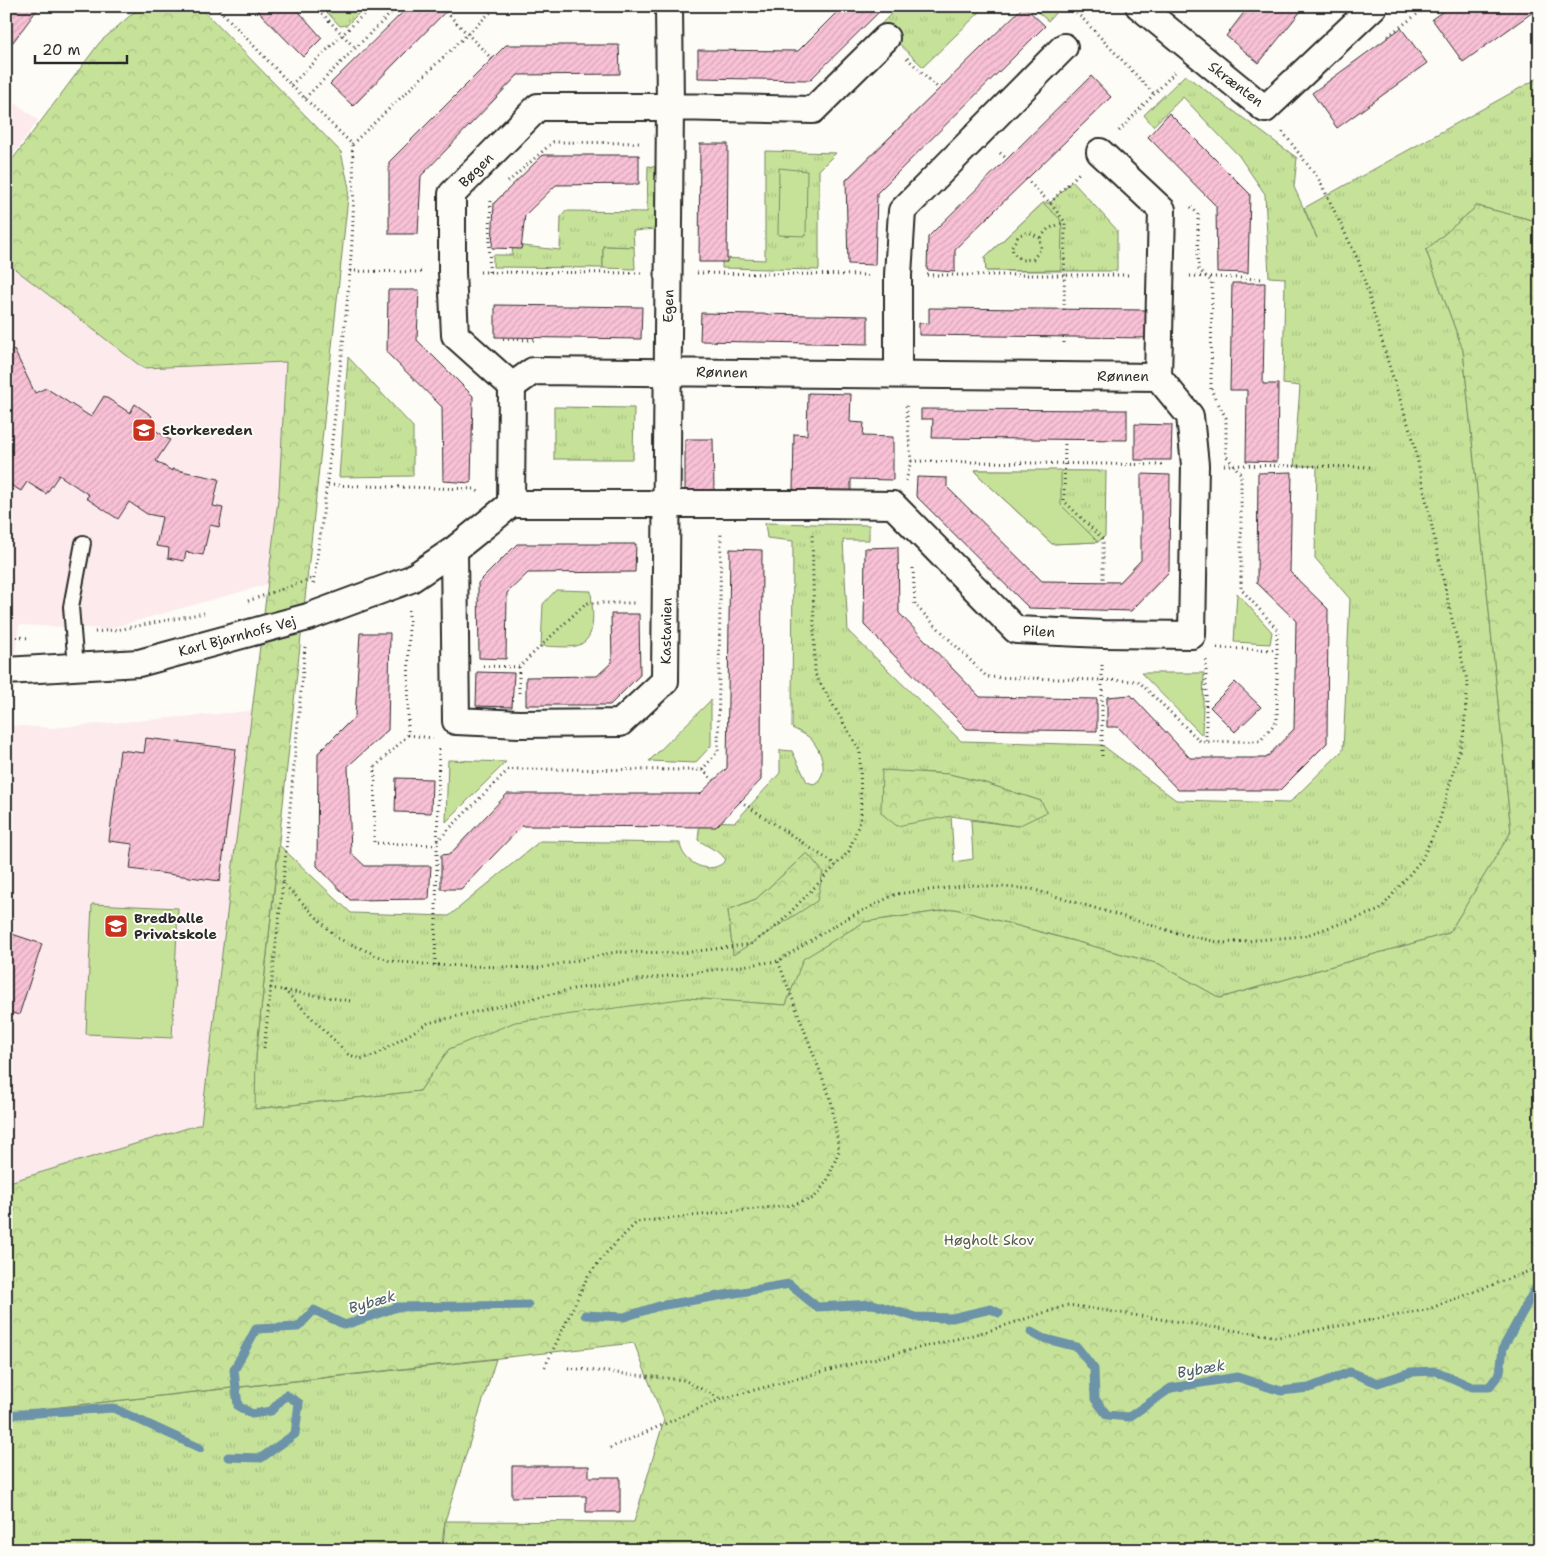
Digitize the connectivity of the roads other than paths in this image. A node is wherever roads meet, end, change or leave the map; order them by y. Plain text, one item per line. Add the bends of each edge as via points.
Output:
1 (669, 6) edge
2 (1139, 6) edge
3 (1374, 6) edge
4 (886, 38) dead end
5 (1064, 47) dead end
6 (670, 107) junction
7 (1100, 152) road end
8 (667, 372) junction
9 (901, 374) junction
10 (1158, 377) junction
11 (512, 386) junction
12 (511, 504) junction
13 (668, 505) junction
14 (83, 543) dead end
15 (454, 550) junction
16 (76, 667) junction
17 (6, 671) edge

1 - 6 street, Egen
2 - 3 street, Skrænten via 1265,109
4 - 6 street via 813,110
5 - 9 street via 902,211 898,275
6 - 8 street, Egen
6 - 11 street, Bøgen via 538,107 452,194 455,335
7 - 10 street, Rønnen via 1162,210
8 - 9 street, Rønnen
8 - 11 street via 533,371
8 - 13 street, Egen
9 - 10 street, Rønnen
10 - 13 street, Pilen via 1190,416 1195,465 1192,635 1016,630 902,514 811,504
11 - 12 street
12 - 13 street
12 - 15 street
13 - 15 street, Kastanien via 666,682 620,722 519,724 456,721
14 - 16 lane via 71,607
15 - 16 street, Karl Bjarnhofs Vej via 411,579 308,617 139,663
16 - 17 street, Karl Bjarnhofs Vej

